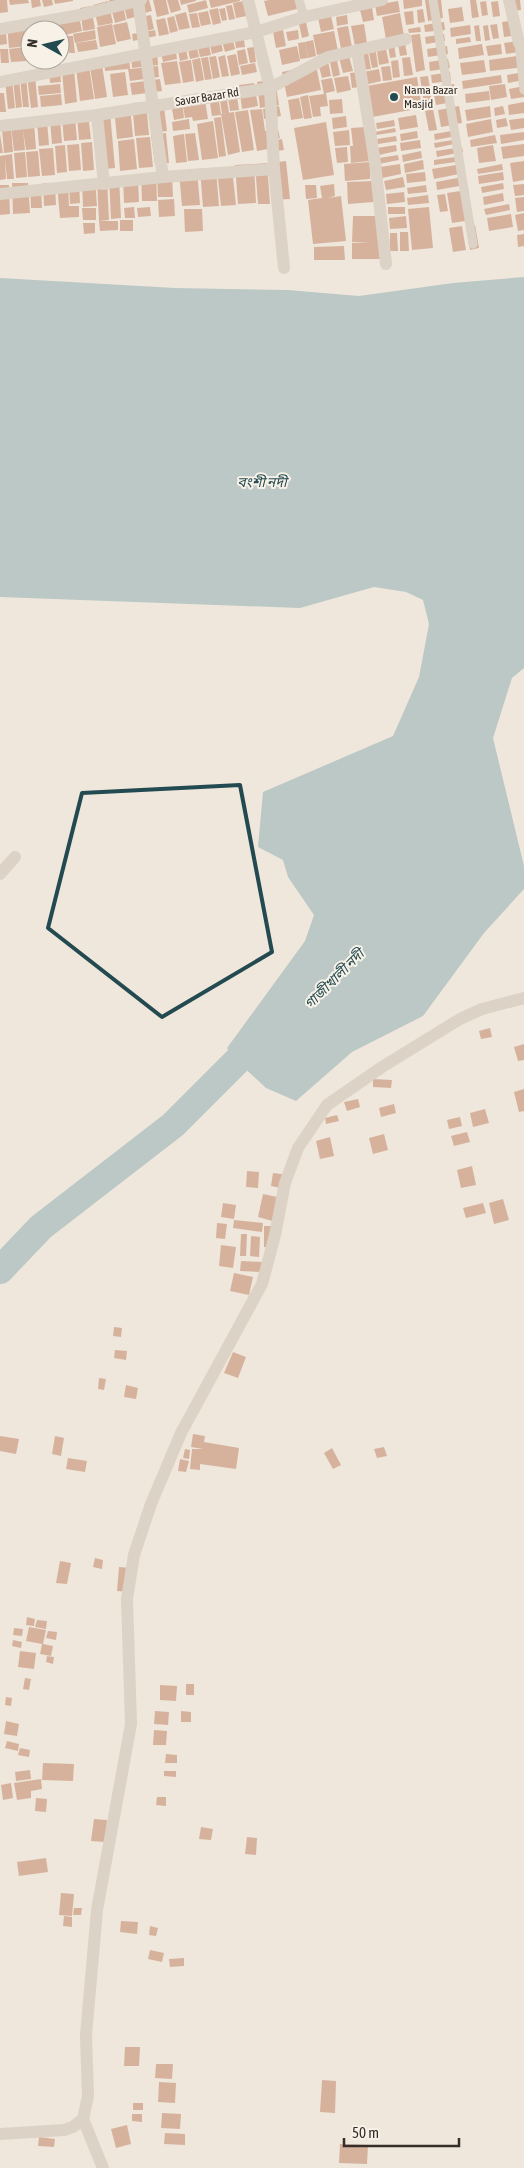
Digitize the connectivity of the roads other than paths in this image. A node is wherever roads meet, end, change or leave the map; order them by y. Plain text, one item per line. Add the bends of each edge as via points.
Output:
1 (139, 0) edge
2 (248, 0) edge
3 (299, 0) edge
4 (382, 0) edge
5 (433, 0) edge
6 (509, 0) edge
7 (342, 4) edge
8 (304, 17) junction
9 (0, 29) edge
10 (256, 32) junction
11 (406, 38) dead end
12 (521, 43) edge
13 (357, 50) junction
14 (145, 54) junction
15 (0, 82) edge
16 (270, 88) junction
17 (524, 90) edge
18 (153, 106) junction
19 (97, 115) junction
20 (0, 126) edge
21 (274, 169) junction
22 (163, 177) junction
23 (104, 184) junction
24 (0, 194) edge
25 (472, 244) dead end
26 (386, 264) dead end
27 (284, 268) dead end
28 (15, 856) dead end
29 (0, 874) edge
30 (524, 998) edge
31 (83, 2119) junction
32 (0, 2134) edge
33 (103, 2168) edge

1 - 9 street via 80,15
1 - 14 street
2 - 10 street
3 - 8 lane
4 - 7 street
5 - 25 lane
6 - 12 street
7 - 8 street
8 - 10 street
10 - 14 street
10 - 16 street
11 - 13 street, Savar Bazar Rd
12 - 17 lane
13 - 16 street, Savar Bazar Rd via 328,57
13 - 26 street via 375,163
14 - 15 street
14 - 18 street
16 - 18 street, Savar Bazar Rd
16 - 21 street
18 - 19 street, Savar Bazar Rd
18 - 22 street
19 - 20 street, Savar Bazar Rd
19 - 23 street
21 - 22 street
21 - 27 street
22 - 23 street
23 - 24 street
28 - 29 street
30 - 31 street via 460,1018 382,1066 327,1105 298,1148 285,1183 262,1284 180,1433 151,1504 134,1554 127,1599 131,1724 97,1910 86,2035 88,2096
31 - 32 street via 64,2130
31 - 33 street

